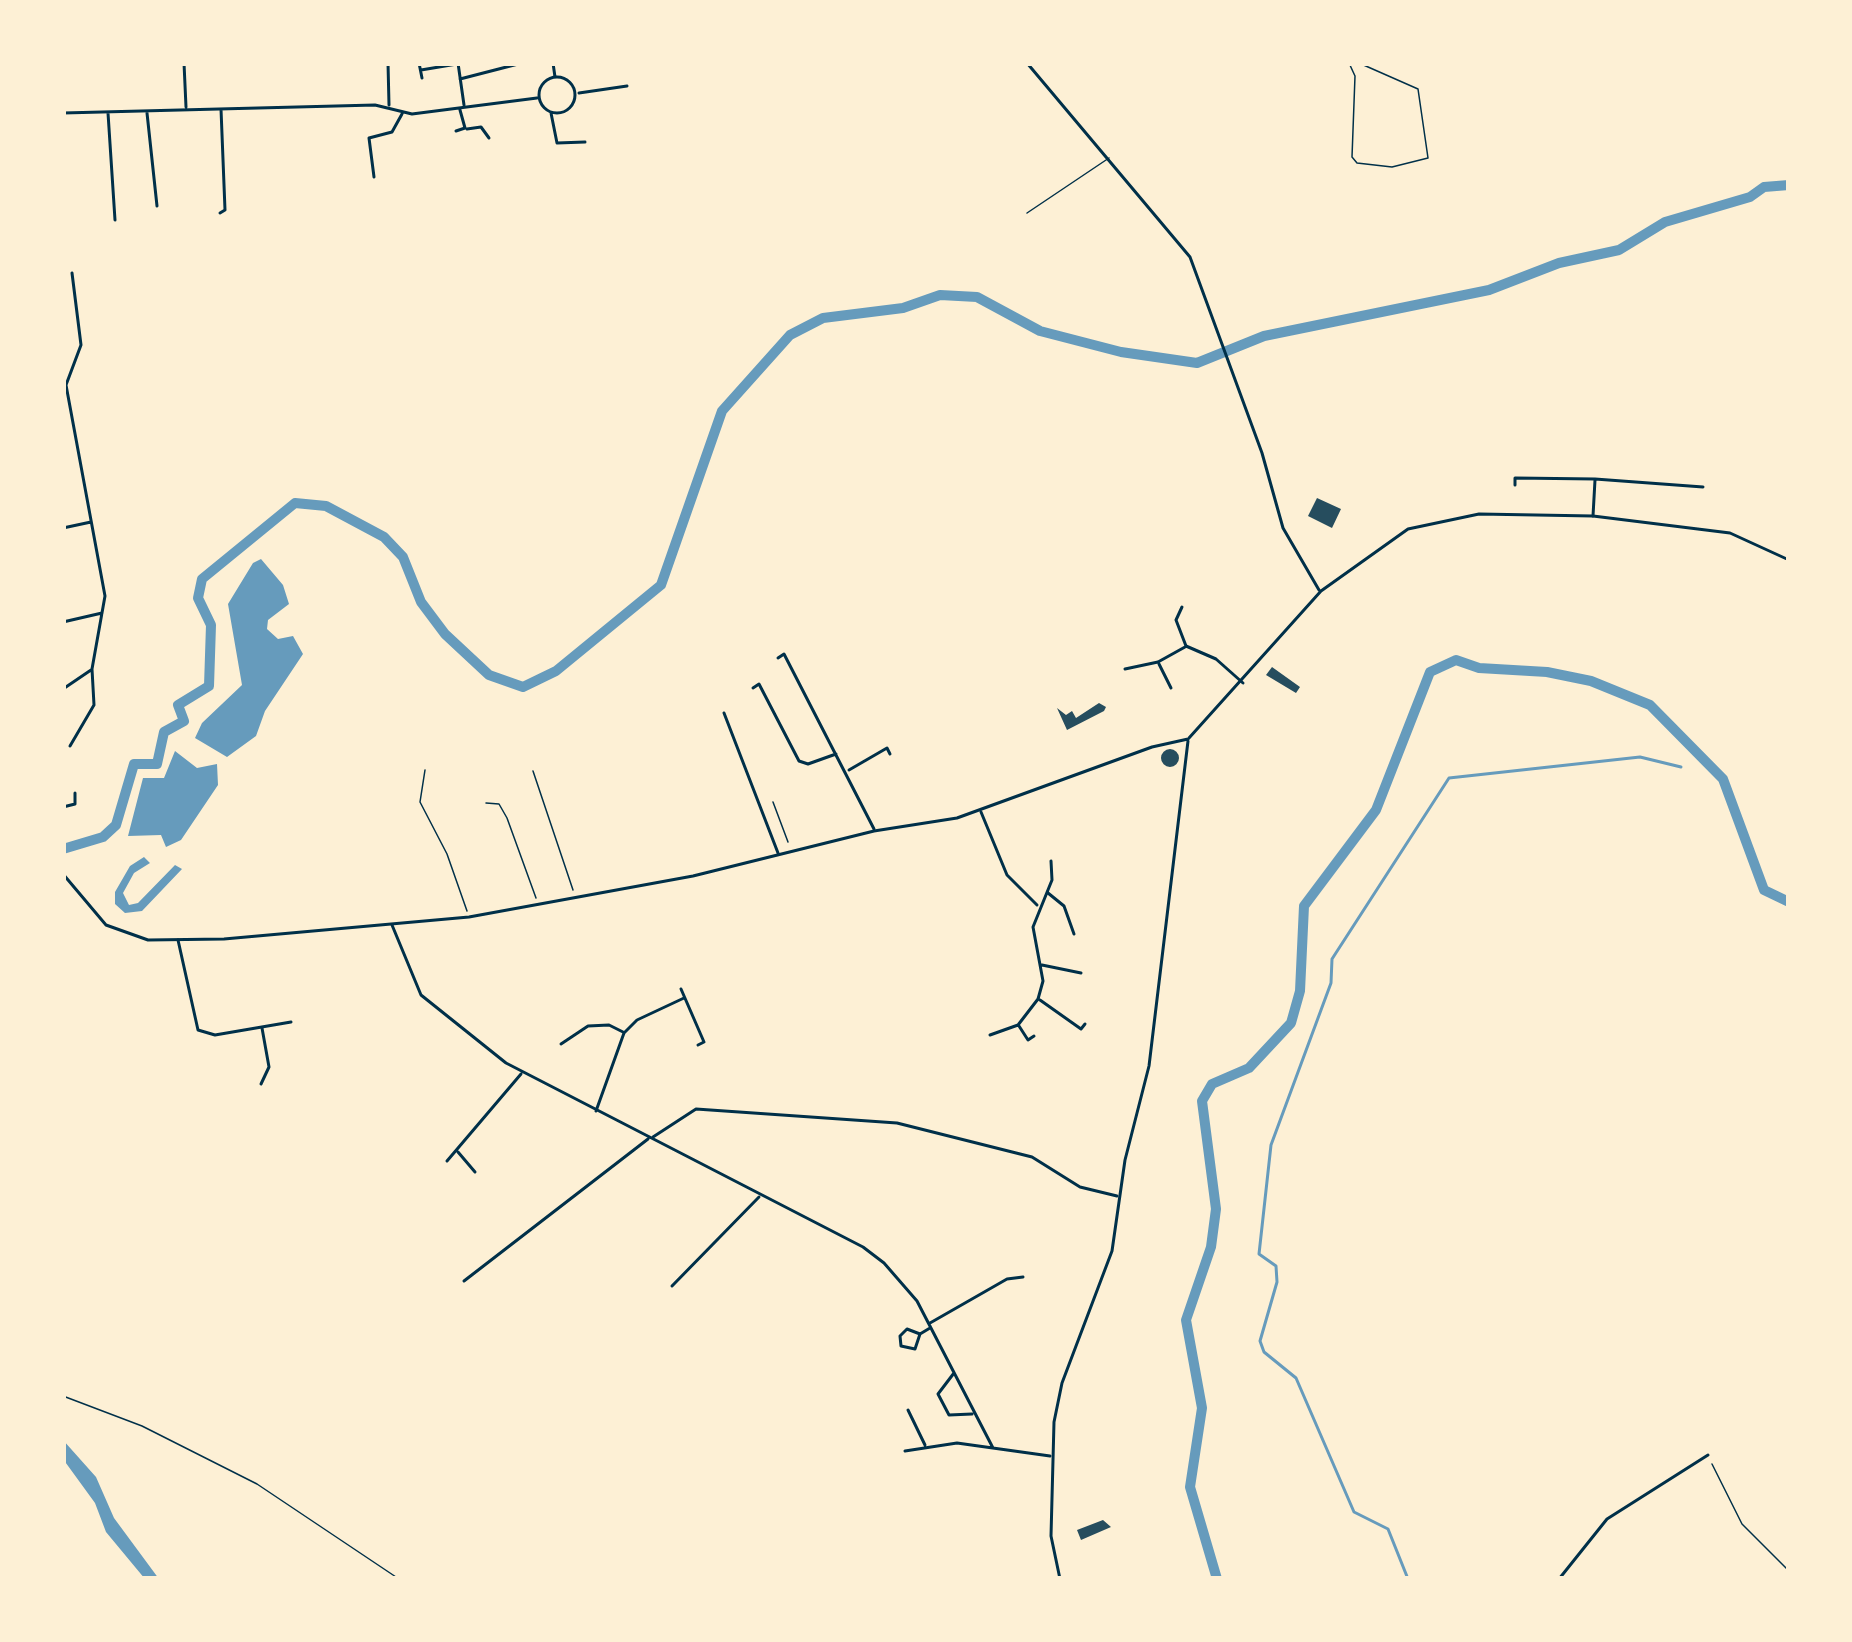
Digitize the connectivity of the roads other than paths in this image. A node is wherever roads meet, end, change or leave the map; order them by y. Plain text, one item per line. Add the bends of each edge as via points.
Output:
1 (184, 63) edge
2 (388, 63) edge
3 (458, 63) edge
4 (522, 63) edge
5 (554, 63) edge
6 (1027, 63) edge
7 (420, 66) edge
8 (422, 78) dead end
9 (556, 79) junction
10 (460, 80) junction
11 (627, 86) dead end
12 (577, 93) junction
13 (538, 98) junction
14 (388, 107) junction
15 (462, 107) junction
16 (221, 108) junction
17 (186, 109) junction
18 (108, 111) junction
19 (147, 111) junction
20 (551, 111) junction
21 (403, 112) junction
22 (63, 113) edge
23 (465, 128) junction
24 (456, 131) dead end
25 (488, 138) dead end
26 (585, 142) dead end
27 (370, 154) junction
28 (359, 156) dead end
29 (1109, 158) junction
30 (374, 177) dead end
31 (157, 206) dead end
32 (1027, 213) dead end
33 (220, 214) dead end
34 (115, 220) dead end
35 (72, 273) dead end
36 (66, 386) edge
37 (1595, 478) junction
38 (1515, 485) dead end
39 (1703, 487) dead end
40 (1593, 515) junction
41 (91, 522) junction
42 (63, 528) edge
43 (1789, 560) edge
44 (1321, 591) junction
45 (1182, 607) dead end
46 (67, 613) dead end
47 (104, 614) junction
48 (1165, 618) dead end
49 (1176, 620) junction
50 (66, 621) edge
51 (1186, 646) junction
52 (778, 658) dead end
53 (1159, 662) junction
54 (1127, 666) dead end
55 (92, 670) junction
56 (1243, 683) junction
57 (1166, 686) dead end
58 (753, 688) dead end
59 (63, 689) edge
60 (718, 722) dead end
61 (1188, 740) junction
62 (70, 746) dead end
63 (887, 749) dead end
64 (838, 753) junction
65 (847, 770) junction
66 (75, 794) dead end
67 (63, 807) edge
68 (981, 811) junction
69 (874, 830) junction
70 (778, 855) junction
71 (1051, 860) dead end
72 (63, 874) edge
73 (1046, 892) junction
74 (1038, 906) junction
75 (392, 925) junction
76 (1075, 930) dead end
77 (178, 940) junction
78 (1040, 965) junction
79 (1071, 979) dead end
80 (681, 989) dead end
81 (685, 998) junction
82 (1038, 999) junction
83 (291, 1022) dead end
84 (1018, 1025) junction
85 (261, 1027) junction
86 (1081, 1029) dead end
87 (562, 1032) dead end
88 (624, 1033) junction
89 (990, 1035) dead end
90 (567, 1038) junction
91 (711, 1039) dead end
92 (1028, 1040) dead end
93 (704, 1042) junction
94 (562, 1044) dead end
95 (698, 1045) dead end
96 (522, 1072) junction
97 (268, 1073) junction
98 (278, 1075) dead end
99 (261, 1084) dead end
100 (596, 1111) junction
101 (650, 1138) junction
102 (457, 1151) junction
103 (447, 1161) dead end
104 (466, 1173) dead end
105 (760, 1195) junction
106 (1119, 1197) junction
107 (1019, 1279) dead end
108 (464, 1281) dead end
109 (673, 1286) dead end
110 (931, 1326) junction
111 (920, 1334) dead end
112 (956, 1372) junction
113 (908, 1410) dead end
114 (976, 1412) junction
115 (906, 1442) dead end
116 (925, 1447) junction
117 (993, 1448) junction
118 (1708, 1455) road end
119 (1050, 1456) junction
120 (1060, 1579) edge
121 (1558, 1579) edge

1 - 17 street
2 - 14 street
3 - 7 street
3 - 10 street
4 - 10 street
5 - 9 street
6 - 29 street
7 - 8 street
9 - 12 street
9 - 13 street via 540,87
10 - 15 street
11 - 12 street
12 - 20 street via 568,108
13 - 15 street
13 - 20 street
14 - 16 street
14 - 21 street
15 - 21 street
15 - 23 street
16 - 17 street
16 - 33 street
17 - 19 street
18 - 19 street
18 - 22 street
18 - 34 street
19 - 31 street
20 - 26 street via 557,143
21 - 27 street via 392,132 370,137
23 - 24 street
23 - 25 street via 481,128
27 - 28 street
27 - 30 street
29 - 32 lane
29 - 44 street via 1190,257 1283,528
35 - 36 street via 82,340
36 - 41 street
37 - 38 street via 1515,478
37 - 39 street
37 - 40 street
40 - 43 street via 1730,532
40 - 44 street via 1479,514 1434,522 1391,538
41 - 42 street
41 - 47 street
44 - 56 street
45 - 49 street
46 - 50 street
47 - 50 street
47 - 55 street
48 - 49 street
49 - 51 street
51 - 53 street
51 - 56 street
52 - 64 street via 787,652
53 - 54 street
53 - 57 street
55 - 59 street
55 - 62 street via 94,705 80,742
56 - 61 street
58 - 64 street via 759,684 799,761
60 - 70 street via 725,716
61 - 68 street
61 - 106 street via 1151,1056
63 - 65 street
64 - 65 street
65 - 69 street
66 - 67 street via 75,804
68 - 69 street
68 - 74 street via 1007,875
69 - 70 street
70 - 75 street
71 - 73 street
72 - 77 street via 112,928
73 - 74 street
73 - 76 street via 1064,905
74 - 78 street
75 - 77 street
75 - 96 street via 421,994
77 - 85 street via 198,1030
78 - 79 street via 1077,972
78 - 82 street
80 - 81 street
81 - 88 street
81 - 93 street
82 - 84 street
82 - 86 street
83 - 85 street
84 - 89 street
84 - 92 street
85 - 97 street
87 - 90 street
88 - 90 street via 600,1023
88 - 100 street
90 - 94 street
91 - 93 street
93 - 95 street
96 - 100 street
96 - 102 street
97 - 98 street
97 - 99 street
100 - 101 street
101 - 105 street
101 - 106 street via 695,1109 897,1123 1032,1157 1080,1187
101 - 108 street
102 - 103 street
102 - 104 street via 473,1170
105 - 109 street
105 - 110 street via 863,1247 907,1287
106 - 119 street via 1110,1258 1062,1383
107 - 110 street
110 - 111 street
110 - 112 street
112 - 114 street
112 - 114 street via 938,1394 949,1415
113 - 116 street
114 - 117 street
115 - 116 street via 907,1450
116 - 117 street
117 - 119 street
118 - 121 street via 1607,1519
119 - 120 street

